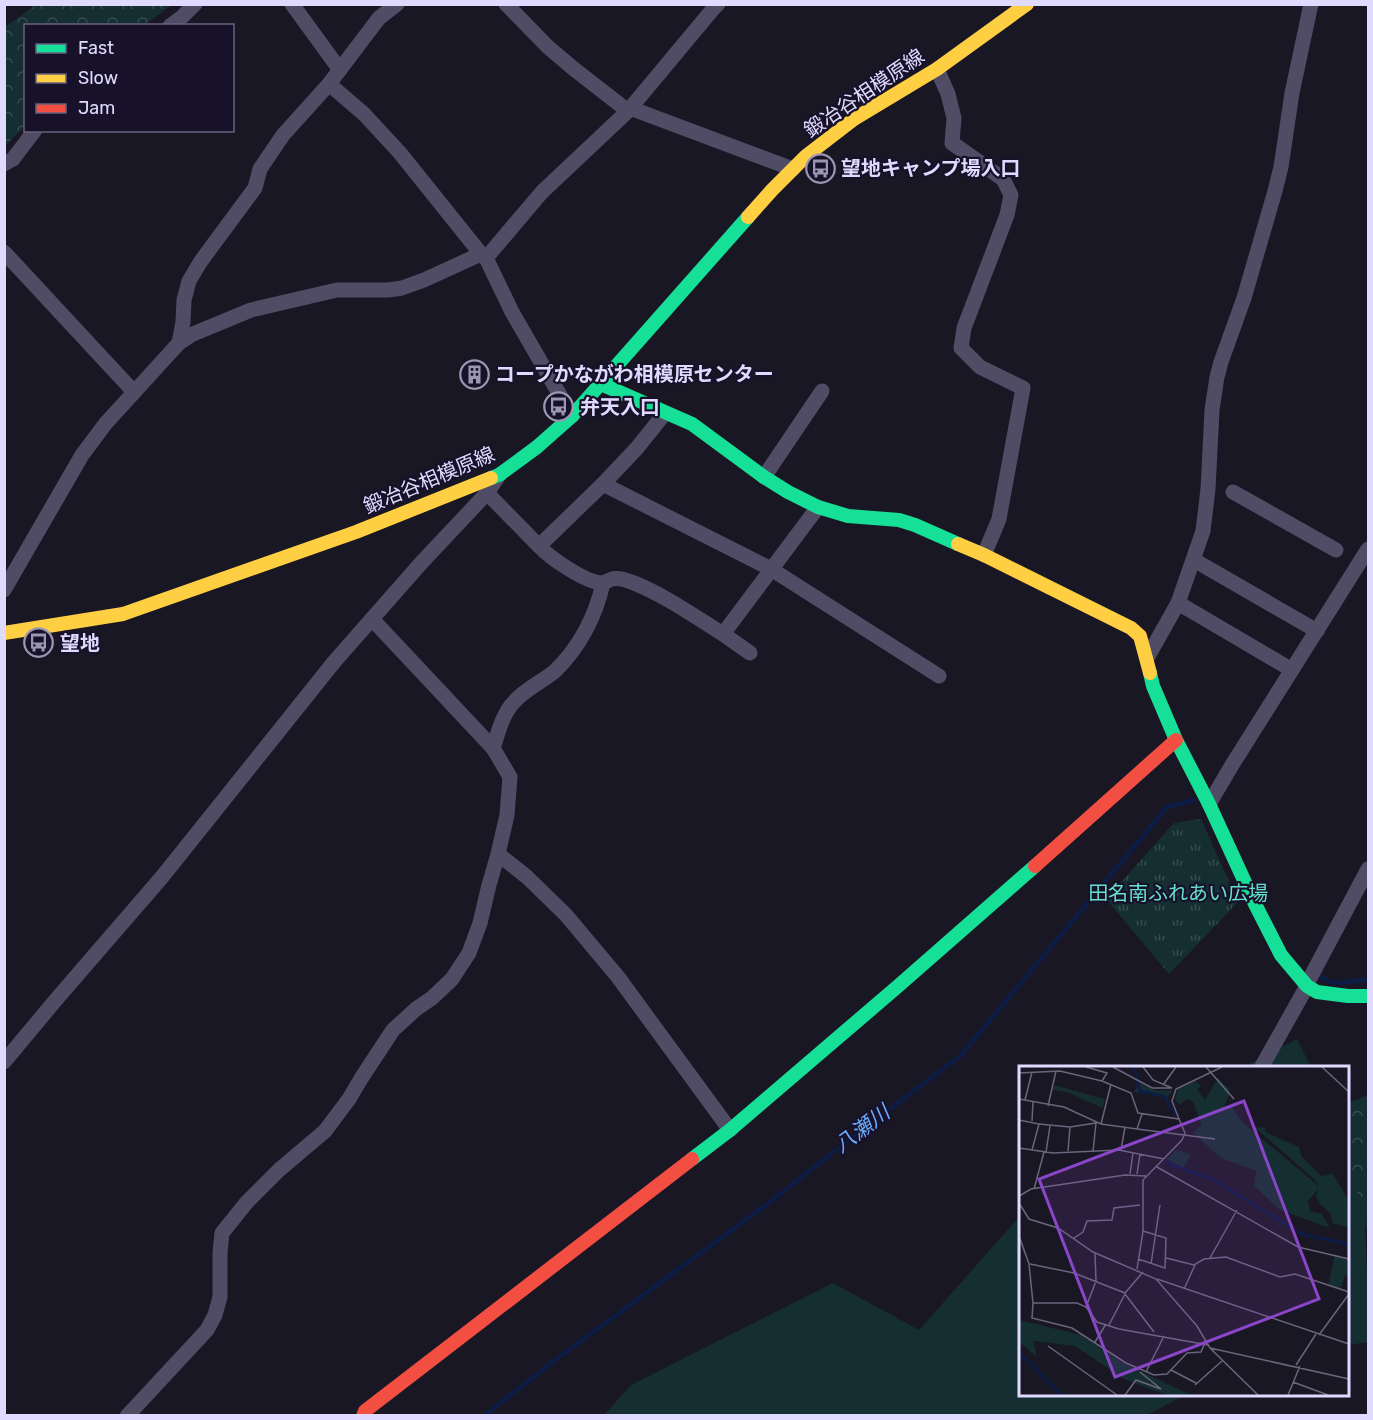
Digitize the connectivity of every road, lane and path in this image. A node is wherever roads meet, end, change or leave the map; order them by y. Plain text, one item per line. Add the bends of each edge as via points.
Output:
1 (195, 4) edge
2 (292, 4) edge
3 (397, 4) edge
4 (506, 4) edge
5 (718, 4) edge
6 (1026, 4) edge
7 (1311, 4) edge
8 (173, 24) edge
9 (937, 69) junction
10 (340, 70) junction
11 (329, 84) junction
12 (629, 109) junction
13 (33, 132) edge
14 (25, 143) junction
15 (4, 150) edge
16 (4, 164) edge
17 (793, 169) junction
18 (4, 252) edge
19 (484, 256) junction
20 (179, 343) junction
21 (601, 384) junction
22 (822, 391) dead end
23 (134, 392) junction
24 (664, 413) junction
25 (572, 416) junction
26 (499, 476) junction
27 (764, 477) junction
28 (603, 483) junction
29 (1233, 492) dead end
30 (487, 493) junction
31 (818, 507) junction
32 (539, 546) junction
33 (1368, 549) edge
34 (1336, 550) dead end
35 (984, 555) junction
36 (1194, 560) junction
37 (1364, 566) edge
38 (771, 569) junction
39 (603, 583) junction
40 (4, 590) edge
41 (1179, 603) junction
42 (372, 619) junction
43 (1317, 631) junction
44 (4, 633) edge
45 (723, 634) junction
46 (750, 653) dead end
47 (1147, 658) junction
48 (1292, 670) junction
49 (939, 676) dead end
50 (1176, 740) junction
51 (493, 748) junction
52 (1209, 804) junction
53 (498, 854) junction
54 (1368, 869) edge
55 (1308, 984) junction
56 (1368, 996) edge
57 (4, 1062) edge
58 (1262, 1066) edge
59 (730, 1130) junction
60 (127, 1416) edge
61 (363, 1416) edge

1 - 8 street
2 - 10 street
3 - 10 street via 379,18
4 - 12 street via 548,47
5 - 12 street
6 - 9 street, 鍛冶谷相模原線
7 - 36 street via 1275,191 1217,377 1206,510
9 - 17 street, 鍛冶谷相模原線 via 854,119
9 - 35 street via 954,117 952,143 1003,179 1011,195 964,328 961,348 980,367 1023,388 999,519
10 - 11 street
11 - 19 street via 400,153
11 - 20 street via 283,135 260,169 255,188 189,281
12 - 17 street
12 - 19 street via 542,192
13 - 14 street
14 - 15 street
14 - 16 street
17 - 21 street, 鍛冶谷相模原線
18 - 23 street
19 - 20 street via 402,288 337,290 251,310
19 - 25 street
20 - 23 street
21 - 24 street
21 - 25 street, 鍛冶谷相模原線
22 - 27 street
23 - 40 street via 82,455
24 - 27 street via 692,424
24 - 28 street
25 - 26 street, 鍛冶谷相模原線
26 - 30 street
26 - 44 street, 鍛冶谷相模原線 via 356,532 123,614
27 - 31 street
28 - 32 street
28 - 38 street
29 - 34 street
30 - 32 street
30 - 42 street
31 - 35 street via 859,518 899,520
31 - 38 street
32 - 39 street via 583,577
33 - 37 street
35 - 47 street via 1131,628 1140,636
36 - 41 street
36 - 43 street
37 - 43 street
38 - 45 street
38 - 49 street
39 - 45 street via 615,578 635,583
39 - 51 street via 590,622 572,652 554,672 515,700
41 - 47 street
41 - 48 street
42 - 51 street
42 - 57 street via 162,877
43 - 48 street
45 - 46 street
47 - 50 street via 1153,686
48 - 52 street
50 - 52 street
50 - 59 street
51 - 53 street via 510,777
52 - 55 street via 1281,955
53 - 59 street via 566,915 618,976
53 - 60 street via 469,953 452,979 393,1030 325,1131 271,1178 222,1233 220,1297 215,1315 207,1330
54 - 55 street
55 - 56 street via 1317,992
55 - 58 street
59 - 61 street

